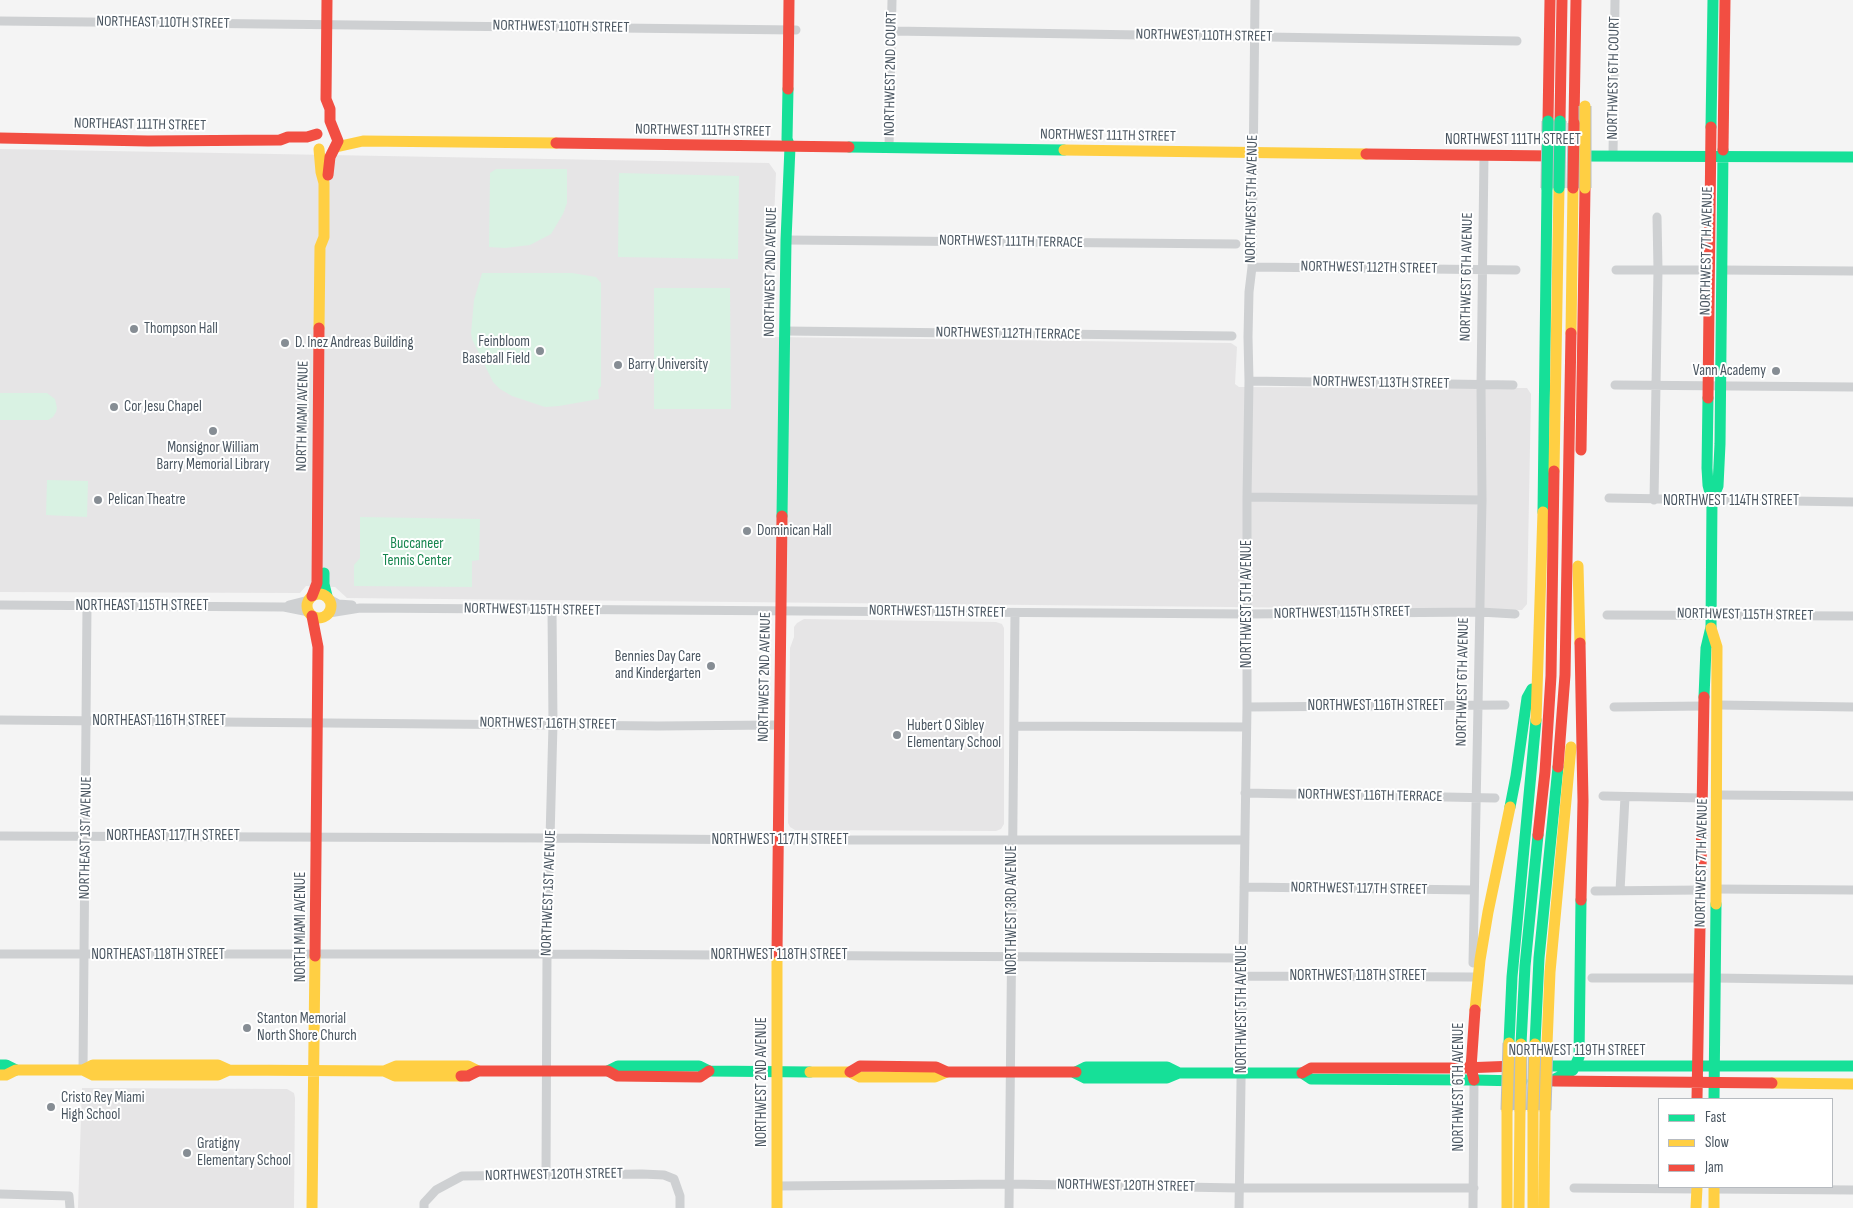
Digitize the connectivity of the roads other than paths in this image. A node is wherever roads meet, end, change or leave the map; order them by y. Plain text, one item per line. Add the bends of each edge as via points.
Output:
1 (327, 0) edge
2 (789, 0) edge
3 (797, 0) edge
4 (892, 0) edge
5 (1255, 0) edge
6 (1550, 0) edge
7 (1562, 0) edge
8 (1576, 0) edge
9 (1586, 0) edge
10 (1615, 0) edge
11 (1713, 0) edge
12 (1724, 4) edge
13 (0, 20) edge
14 (327, 24) junction
15 (792, 30) junction
16 (892, 32) junction
17 (1255, 37) junction
18 (1517, 41) dead end
19 (326, 98) junction
20 (1554, 121) junction
21 (334, 132) junction
22 (0, 138) edge
23 (318, 140) junction
24 (363, 141) junction
25 (790, 147) junction
26 (335, 148) junction
27 (889, 148) junction
28 (1253, 152) junction
29 (1711, 155) junction
30 (1484, 156) junction
31 (1613, 156) junction
32 (1723, 156) junction
33 (1853, 157) edge
34 (324, 183) junction
35 (1553, 188) junction
36 (1579, 188) junction
37 (1657, 216) dead end
38 (786, 240) junction
39 (1236, 244) dead end
40 (1252, 267) junction
41 (1482, 269) junction
42 (1516, 270) dead end
43 (1616, 270) dead end
44 (1658, 270) junction
45 (1710, 270) junction
46 (1722, 270) junction
47 (1853, 271) edge
48 (1721, 324) junction
49 (785, 331) junction
50 (1232, 336) dead end
51 (1249, 381) junction
52 (1615, 384) dead end
53 (1656, 384) junction
54 (1481, 385) junction
55 (1513, 385) dead end
56 (1708, 386) junction
57 (1721, 386) junction
58 (1853, 387) edge
59 (321, 467) junction
60 (1580, 470) dead end
61 (1247, 497) junction
62 (1609, 498) dead end
63 (1482, 500) junction
64 (1654, 500) junction
65 (1712, 500) junction
66 (1853, 502) edge
67 (1580, 508) dead end
68 (1578, 566) junction
69 (311, 598) junction
70 (328, 598) junction
71 (0, 605) edge
72 (87, 605) junction
73 (284, 607) junction
74 (360, 608) junction
75 (552, 610) junction
76 (781, 611) junction
77 (1480, 612) junction
78 (1015, 613) junction
79 (311, 614) junction
80 (1246, 614) junction
81 (1515, 614) dead end
82 (328, 615) junction
83 (1607, 615) dead end
84 (1711, 615) junction
85 (1853, 616) edge
86 (1711, 627) junction
87 (318, 647) junction
88 (1538, 675) junction
89 (1478, 705) junction
90 (1505, 705) dead end
91 (1718, 705) junction
92 (1704, 706) junction
93 (1853, 706) edge
94 (1247, 707) junction
95 (1614, 707) dead end
96 (0, 720) edge
97 (87, 721) junction
98 (318, 723) junction
99 (553, 724) junction
100 (779, 724) junction
101 (1014, 726) junction
102 (1246, 727) junction
103 (1245, 793) junction
104 (1718, 795) junction
105 (1603, 796) dead end
106 (1853, 796) edge
107 (1625, 797) junction
108 (1475, 798) junction
109 (1496, 798) dead end
110 (1703, 798) junction
111 (1702, 830) junction
112 (0, 836) edge
113 (86, 836) junction
114 (316, 837) junction
115 (550, 838) junction
116 (778, 840) junction
117 (1244, 840) junction
118 (1012, 841) junction
119 (1244, 887) junction
120 (1716, 889) junction
121 (1474, 890) junction
122 (1620, 890) junction
123 (1701, 890) junction
124 (1853, 890) edge
125 (1595, 891) dead end
126 (0, 954) edge
127 (316, 954) junction
128 (547, 954) junction
129 (84, 955) junction
130 (1715, 955) junction
131 (777, 956) junction
132 (1012, 956) junction
133 (1242, 958) junction
134 (1242, 976) junction
135 (1473, 977) junction
136 (1592, 978) dead end
137 (1699, 978) junction
138 (1715, 978) junction
139 (1853, 980) edge
140 (1475, 1010) junction
141 (1541, 1044) junction
142 (0, 1064) edge
143 (1576, 1066) junction
144 (1698, 1066) junction
145 (1714, 1066) junction
146 (1853, 1066) edge
147 (1472, 1068) junction
148 (16, 1070) junction
149 (83, 1070) junction
150 (315, 1070) junction
151 (546, 1071) junction
152 (776, 1072) junction
153 (1010, 1072) junction
154 (1242, 1073) junction
155 (1302, 1073) junction
156 (0, 1075) edge
157 (1474, 1080) junction
158 (1552, 1081) junction
159 (1698, 1082) junction
160 (1714, 1083) junction
161 (1853, 1084) edge
162 (1698, 1098) edge
163 (1714, 1098) edge
164 (546, 1175) junction
165 (1009, 1184) junction
166 (778, 1186) junction
167 (1239, 1188) junction
168 (1474, 1188) junction
169 (1574, 1188) dead end
170 (1696, 1188) edge
171 (1714, 1188) edge
172 (1853, 1190) edge
173 (0, 1194) edge
174 (70, 1208) edge
175 (312, 1208) edge
176 (424, 1208) edge
177 (680, 1208) edge
178 (777, 1208) edge
179 (1009, 1208) edge
180 (1240, 1208) edge
181 (1473, 1208) edge
182 (1507, 1208) edge
183 (1519, 1208) edge
184 (1532, 1208) edge
185 (1544, 1208) edge
186 (1696, 1208) edge
187 (1714, 1208) edge

1 - 14 main road, NORTH MIAMI AVENUE
2 - 15 main road, NORTHWEST 2ND AVENUE
3 - 15 main road, NORTHWEST 2ND AVENUE
4 - 16 street, NORTHWEST 2ND COURT
5 - 17 street, NORTHWEST 5TH AVENUE
6 - 20 main road
7 - 20 main road
8 - 36 main road, bridge via 1574,122
9 - 36 main road, bridge via 1585,106
10 - 31 street, NORTHWEST 6TH COURT
11 - 29 main road, NORTHWEST 7TH AVENUE
12 - 32 main road, NORTHWEST 7TH AVENUE
13 - 14 street, NORTHEAST 110TH STREET
14 - 15 street, NORTHWEST 110TH STREET
14 - 19 main road, NORTH MIAMI AVENUE
15 - 25 main road, NORTHWEST 2ND AVENUE via 794,140
16 - 17 street, NORTHWEST 110TH STREET
16 - 27 street, NORTHWEST 2ND COURT
17 - 18 street, NORTHWEST 110TH STREET
17 - 28 street, NORTHWEST 5TH AVENUE
19 - 21 main road, NORTH MIAMI AVENUE
19 - 23 main road, NORTH MIAMI AVENUE
20 - 35 main road, bridge
21 - 23 main road via 326,128
21 - 24 main road, NORTHWEST 111TH STREET
21 - 26 main road via 338,138
22 - 23 main road, NORTHEAST 111TH STREET via 148,141 307,137
23 - 26 main road via 328,152
23 - 34 main road, NORTH MIAMI AVENUE
24 - 25 main road, NORTHWEST 111TH STREET
24 - 26 main road, NORTHWEST 111TH STREET
25 - 27 main road, NORTHWEST 111TH STREET
25 - 38 main road, NORTHWEST 2ND AVENUE
26 - 34 main road, NORTH MIAMI AVENUE
27 - 28 main road, NORTHWEST 111TH STREET
28 - 30 main road, NORTHWEST 111TH STREET
28 - 40 street, NORTHWEST 5TH AVENUE
29 - 31 main road, NORTHWEST 111TH STREET
29 - 32 main road, NORTHWEST 111TH STREET
29 - 45 main road, NORTHWEST 7TH AVENUE
30 - 31 main road, NORTHWEST 111TH STREET
30 - 41 street, NORTHWEST 6TH AVENUE
32 - 33 main road, NORTHWEST 111TH STREET
32 - 46 main road, NORTHWEST 7TH AVENUE
34 - 59 main road, NORTH MIAMI AVENUE via 324,236 320,247 323,337
35 - 88 main road
35 - 183 main road, bridge via 1551,676 1526,957 1521,1044
36 - 60 main road
36 - 141 main road via 1565,675 1540,949
37 - 44 street
38 - 39 street, NORTHWEST 111TH TERRACE
38 - 49 main road, NORTHWEST 2ND AVENUE
40 - 41 street, NORTHWEST 112TH STREET
40 - 51 street, NORTHWEST 5TH AVENUE
41 - 42 street, NORTHWEST 112TH STREET
41 - 54 street, NORTHWEST 6TH AVENUE
43 - 44 street
44 - 45 street
44 - 53 street
45 - 48 main road via 1716,284 1716,308
45 - 56 main road, NORTHWEST 7TH AVENUE
46 - 47 street
46 - 48 main road, NORTHWEST 7TH AVENUE
48 - 57 main road, NORTHWEST 7TH AVENUE
49 - 50 street, NORTHWEST 112TH TERRACE
49 - 76 main road, NORTHWEST 2ND AVENUE
51 - 54 street, NORTHWEST 113TH STREET
51 - 61 street, NORTHWEST 5TH AVENUE
52 - 53 street
53 - 56 street
53 - 64 street
54 - 55 street, NORTHWEST 113TH STREET
54 - 63 street, NORTHWEST 6TH AVENUE
56 - 57 street
56 - 65 main road, NORTHWEST 7TH AVENUE via 1707,468
57 - 58 street
57 - 65 main road, NORTHWEST 7TH AVENUE via 1718,486
59 - 69 main road, NORTH MIAMI AVENUE via 317,578
59 - 70 main road, NORTH MIAMI AVENUE via 324,584
61 - 63 street
61 - 80 street, NORTHWEST 5TH AVENUE
62 - 64 street, NORTHWEST 114TH STREET
63 - 77 street, NORTHWEST 6TH AVENUE
64 - 65 street, NORTHWEST 114TH STREET
65 - 66 street, NORTHWEST 114TH STREET
65 - 84 main road, NORTHWEST 7TH AVENUE
67 - 68 main road
68 - 141 main road via 1569,775
68 - 143 main road via 1583,800 1579,1057
69 - 70 main road via 321,594
69 - 73 street, NORTHEAST 115TH STREET
69 - 79 main road via 307,606
70 - 74 street via 338,604
70 - 82 main road via 332,604
71 - 72 street, NORTHEAST 115TH STREET
72 - 73 street, NORTHEAST 115TH STREET
72 - 97 street, NORTHEAST 1ST AVENUE
73 - 79 street, NORTHEAST 115TH STREET
74 - 75 street, NORTHWEST 115TH STREET
74 - 82 street
75 - 76 street, NORTHWEST 115TH STREET
75 - 99 street, NORTHWEST 1ST AVENUE
76 - 78 street, NORTHWEST 115TH STREET
76 - 100 main road, NORTHWEST 2ND AVENUE
77 - 80 street, NORTHWEST 115TH STREET
77 - 81 street, NORTHWEST 115TH STREET
77 - 89 street, NORTHWEST 6TH AVENUE
78 - 80 street, NORTHWEST 115TH STREET
78 - 101 street, NORTHWEST 3RD AVENUE
79 - 82 main road via 317,618
79 - 87 main road, NORTH MIAMI AVENUE
80 - 94 street, NORTHWEST 5TH AVENUE
82 - 87 main road, NORTH MIAMI AVENUE
83 - 84 street, NORTHWEST 115TH STREET
84 - 85 street, NORTHWEST 115TH STREET
84 - 86 main road, NORTHWEST 7TH AVENUE
86 - 91 main road, NORTHWEST 7TH AVENUE via 1717,647
86 - 92 main road, NORTHWEST 7TH AVENUE via 1706,648
87 - 98 main road, NORTH MIAMI AVENUE
88 - 140 main road via 1528,698 1480,960
88 - 182 main road, bridge via 1512,977
89 - 90 street, NORTHWEST 116TH STREET
89 - 94 street, NORTHWEST 116TH STREET
89 - 108 street, NORTHWEST 6TH AVENUE
91 - 93 street
91 - 104 main road, NORTHWEST 7TH AVENUE
92 - 95 street
92 - 110 main road, NORTHWEST 7TH AVENUE
94 - 102 street, NORTHWEST 5TH AVENUE
96 - 97 street, NORTHEAST 116TH STREET
97 - 98 street, NORTHEAST 116TH STREET
97 - 113 street, NORTHEAST 1ST AVENUE
98 - 99 street, NORTHWEST 116TH STREET
98 - 114 main road, NORTH MIAMI AVENUE
99 - 100 street, NORTHWEST 116TH STREET
99 - 115 street, NORTHWEST 1ST AVENUE
100 - 116 main road, NORTHWEST 2ND AVENUE
101 - 102 street
101 - 118 street, NORTHWEST 3RD AVENUE
102 - 103 street, NORTHWEST 5TH AVENUE
103 - 108 street, NORTHWEST 116TH TERRACE
103 - 117 street, NORTHWEST 5TH AVENUE
104 - 106 street
104 - 120 main road, NORTHWEST 7TH AVENUE
105 - 107 street
107 - 110 street
107 - 122 street
108 - 109 street, NORTHWEST 116TH TERRACE
108 - 121 street, NORTHWEST 6TH AVENUE
110 - 111 main road, NORTHWEST 7TH AVENUE
111 - 120 main road via 1709,848 1709,875
111 - 123 main road, NORTHWEST 7TH AVENUE
112 - 113 street, NORTHEAST 117TH STREET
113 - 114 street, NORTHEAST 117TH STREET
113 - 129 street, NORTHEAST 1ST AVENUE
114 - 115 street, NORTHWEST 117TH STREET
114 - 127 main road, NORTH MIAMI AVENUE
115 - 116 street, NORTHWEST 117TH STREET
115 - 128 street, NORTHWEST 1ST AVENUE
116 - 118 street, NORTHWEST 117TH STREET
116 - 131 main road, NORTHWEST 2ND AVENUE
117 - 118 street, NORTHWEST 117TH STREET
117 - 119 street, NORTHWEST 5TH AVENUE
118 - 132 street, NORTHWEST 3RD AVENUE
119 - 121 street, NORTHWEST 117TH STREET
119 - 133 street, NORTHWEST 5TH AVENUE
120 - 124 street
120 - 130 main road, NORTHWEST 7TH AVENUE
121 - 135 street, NORTHWEST 6TH AVENUE
122 - 123 street
122 - 125 street
123 - 130 main road via 1710,908 1709,944
123 - 137 main road, NORTHWEST 7TH AVENUE
126 - 129 street, NORTHEAST 118TH STREET
127 - 128 street, NORTHWEST 118TH STREET
127 - 129 street, NORTHEAST 118TH STREET
127 - 150 main road, NORTH MIAMI AVENUE
128 - 131 street, NORTHWEST 118TH STREET
128 - 151 street, NORTHWEST 1ST AVENUE
129 - 149 street, NORTHEAST 1ST AVENUE
130 - 138 main road, NORTHWEST 7TH AVENUE
131 - 132 street, NORTHWEST 118TH STREET
131 - 152 main road, NORTHWEST 2ND AVENUE
132 - 133 street, NORTHWEST 118TH STREET
132 - 153 street, NORTHWEST 3RD AVENUE
133 - 134 street, NORTHWEST 5TH AVENUE
134 - 135 street, NORTHWEST 118TH STREET
134 - 154 street, NORTHWEST 5TH AVENUE
135 - 140 street, NORTHWEST 6TH AVENUE
136 - 137 street
137 - 144 main road, NORTHWEST 7TH AVENUE
138 - 139 street
138 - 145 main road, NORTHWEST 7TH AVENUE
140 - 147 main road, NORTHWEST 6TH AVENUE
141 - 184 main road, bridge via 1534,1110
141 - 185 main road, bridge via 1546,1110
142 - 148 main road
143 - 144 main road, NORTHWEST 119TH STREET
143 - 147 main road, NORTHWEST 119TH STREET
143 - 158 main road
144 - 145 main road, NORTHWEST 119TH STREET
144 - 159 main road, NORTHWEST 7TH AVENUE
145 - 146 main road, NORTHWEST 119TH STREET
145 - 160 main road, NORTHWEST 7TH AVENUE
147 - 155 main road, NORTHWEST 119TH STREET via 1311,1068
147 - 157 main road, NORTHWEST 6TH AVENUE
148 - 149 main road, NORTHWEST 119TH STREET
148 - 156 main road
149 - 150 main road, NORTHWEST 119TH STREET via 93,1075 218,1075 229,1070
150 - 151 main road, NORTHWEST 119TH STREET via 384,1071 396,1066 468,1066 478,1071
150 - 175 main road, NORTH MIAMI AVENUE
151 - 152 main road, NORTHWEST 119TH STREET via 700,1077 710,1071
151 - 164 street, NORTHWEST 1ST AVENUE
152 - 153 main road, NORTHWEST 119TH STREET via 850,1072 860,1077
152 - 166 main road, NORTHWEST 2ND AVENUE
153 - 154 main road, NORTHWEST 119TH STREET via 1075,1073 1086,1068 1167,1068 1179,1073
153 - 165 street, NORTHWEST 3RD AVENUE
154 - 155 main road, NORTHWEST 119TH STREET
154 - 167 street, NORTHWEST 5TH AVENUE
155 - 157 main road, NORTHWEST 119TH STREET via 1311,1078
157 - 158 main road, NORTHWEST 119TH STREET
157 - 168 street, NORTHWEST 6TH AVENUE
158 - 159 main road, NORTHWEST 119TH STREET
159 - 160 main road, NORTHWEST 119TH STREET
159 - 162 main road, NORTHWEST 7TH AVENUE
160 - 161 main road, NORTHWEST 119TH STREET
160 - 163 main road, NORTHWEST 7TH AVENUE
164 - 176 street, NORTHWEST 120TH STREET via 462,1176 436,1190 424,1203
164 - 177 street, NORTHWEST 120TH STREET via 664,1175 674,1179
165 - 166 street, NORTHWEST 120TH STREET
165 - 167 street, NORTHWEST 120TH STREET
165 - 179 street, NORTHWEST 3RD AVENUE
166 - 178 main road, NORTHWEST 2ND AVENUE
167 - 168 street, NORTHWEST 120TH STREET
167 - 180 street, NORTHWEST 5TH AVENUE
168 - 181 street, NORTHWEST 6TH AVENUE
169 - 170 street
170 - 186 main road
171 - 172 street
171 - 187 main road
173 - 174 street via 69,1196

